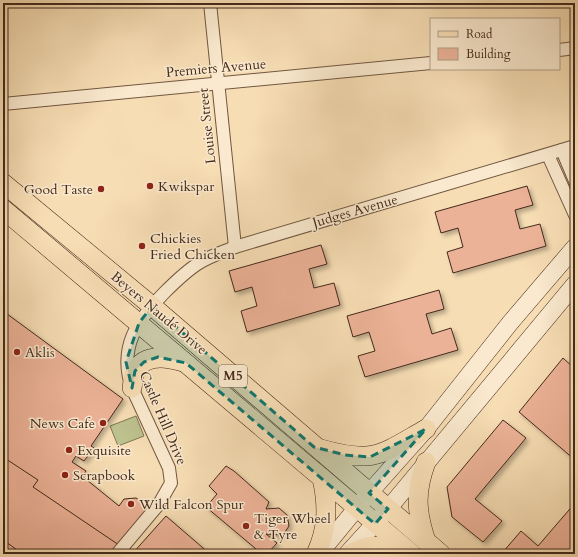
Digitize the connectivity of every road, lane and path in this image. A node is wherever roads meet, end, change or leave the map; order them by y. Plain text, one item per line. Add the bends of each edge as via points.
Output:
1 (210, 3) edge
2 (575, 48) edge
3 (560, 50) edge
4 (430, 62) edge
5 (218, 83) junction
6 (3, 104) edge
7 (575, 146) edge
8 (562, 150) junction
9 (548, 155) junction
10 (575, 181) edge
11 (3, 183) edge
12 (3, 209) edge
13 (575, 215) edge
14 (575, 246) edge
15 (235, 247) junction
16 (575, 284) edge
17 (152, 306) junction
18 (139, 323) junction
19 (186, 363) junction
20 (132, 388) junction
21 (426, 429) junction
22 (314, 447) junction
23 (426, 462) junction
24 (322, 478) junction
25 (369, 493) junction
26 (357, 508) junction
27 (388, 509) junction
28 (375, 524) junction
29 (426, 541) junction
30 (117, 554) edge
31 (316, 554) edge
32 (319, 554) edge
33 (349, 554) edge
34 (393, 554) edge
35 (412, 554) edge
36 (441, 554) edge

1 - 5 street, Louise Street
2 - 3 street
4 - 5 street, Premiers Avenue
5 - 6 street, Premiers Avenue
5 - 15 street, Louise Street
7 - 8 street, Judges Avenue
8 - 9 street, Judges Avenue
8 - 10 street
9 - 13 street
9 - 15 street, Judges Avenue
11 - 17 main road, Beyers Naudé Drive / M5
12 - 18 main road, Beyers Naudé Drive / M5
14 - 21 main road
15 - 17 street, Judges Avenue via 208,258 189,270
16 - 23 main road
17 - 18 street, Castle Hill Drive
17 - 22 main road, Beyers Naudé Drive / M5
18 - 19 main road, Beyers Naudé Drive / M5
18 - 20 street, Castle Hill Drive via 128,348 126,362
19 - 20 main road via 158,357 144,362 135,371
19 - 24 main road, Beyers Naudé Drive / M5
20 - 30 street, Castle Hill Drive via 170,473 171,483 159,504
21 - 22 main road via 389,450 370,457 352,457
21 - 25 main road
22 - 25 main road, Beyers Naudé Drive / M5
23 - 27 main road
23 - 29 main road via 420,478 417,499
24 - 26 main road, Beyers Naudé Drive / M5
24 - 31 main road via 327,512
25 - 26 main road
25 - 27 main road, Beyers Naudé Drive / M5
26 - 28 main road, Beyers Naudé Drive / M5
26 - 32 main road
27 - 28 main road
27 - 29 main road, Beyers Naudé Drive / M5
28 - 33 main road
28 - 35 main road, Beyers Naudé Drive / M5
29 - 36 main road, Beyers Naudé Drive / M5
33 - 34 main road via 366,545 375,545

